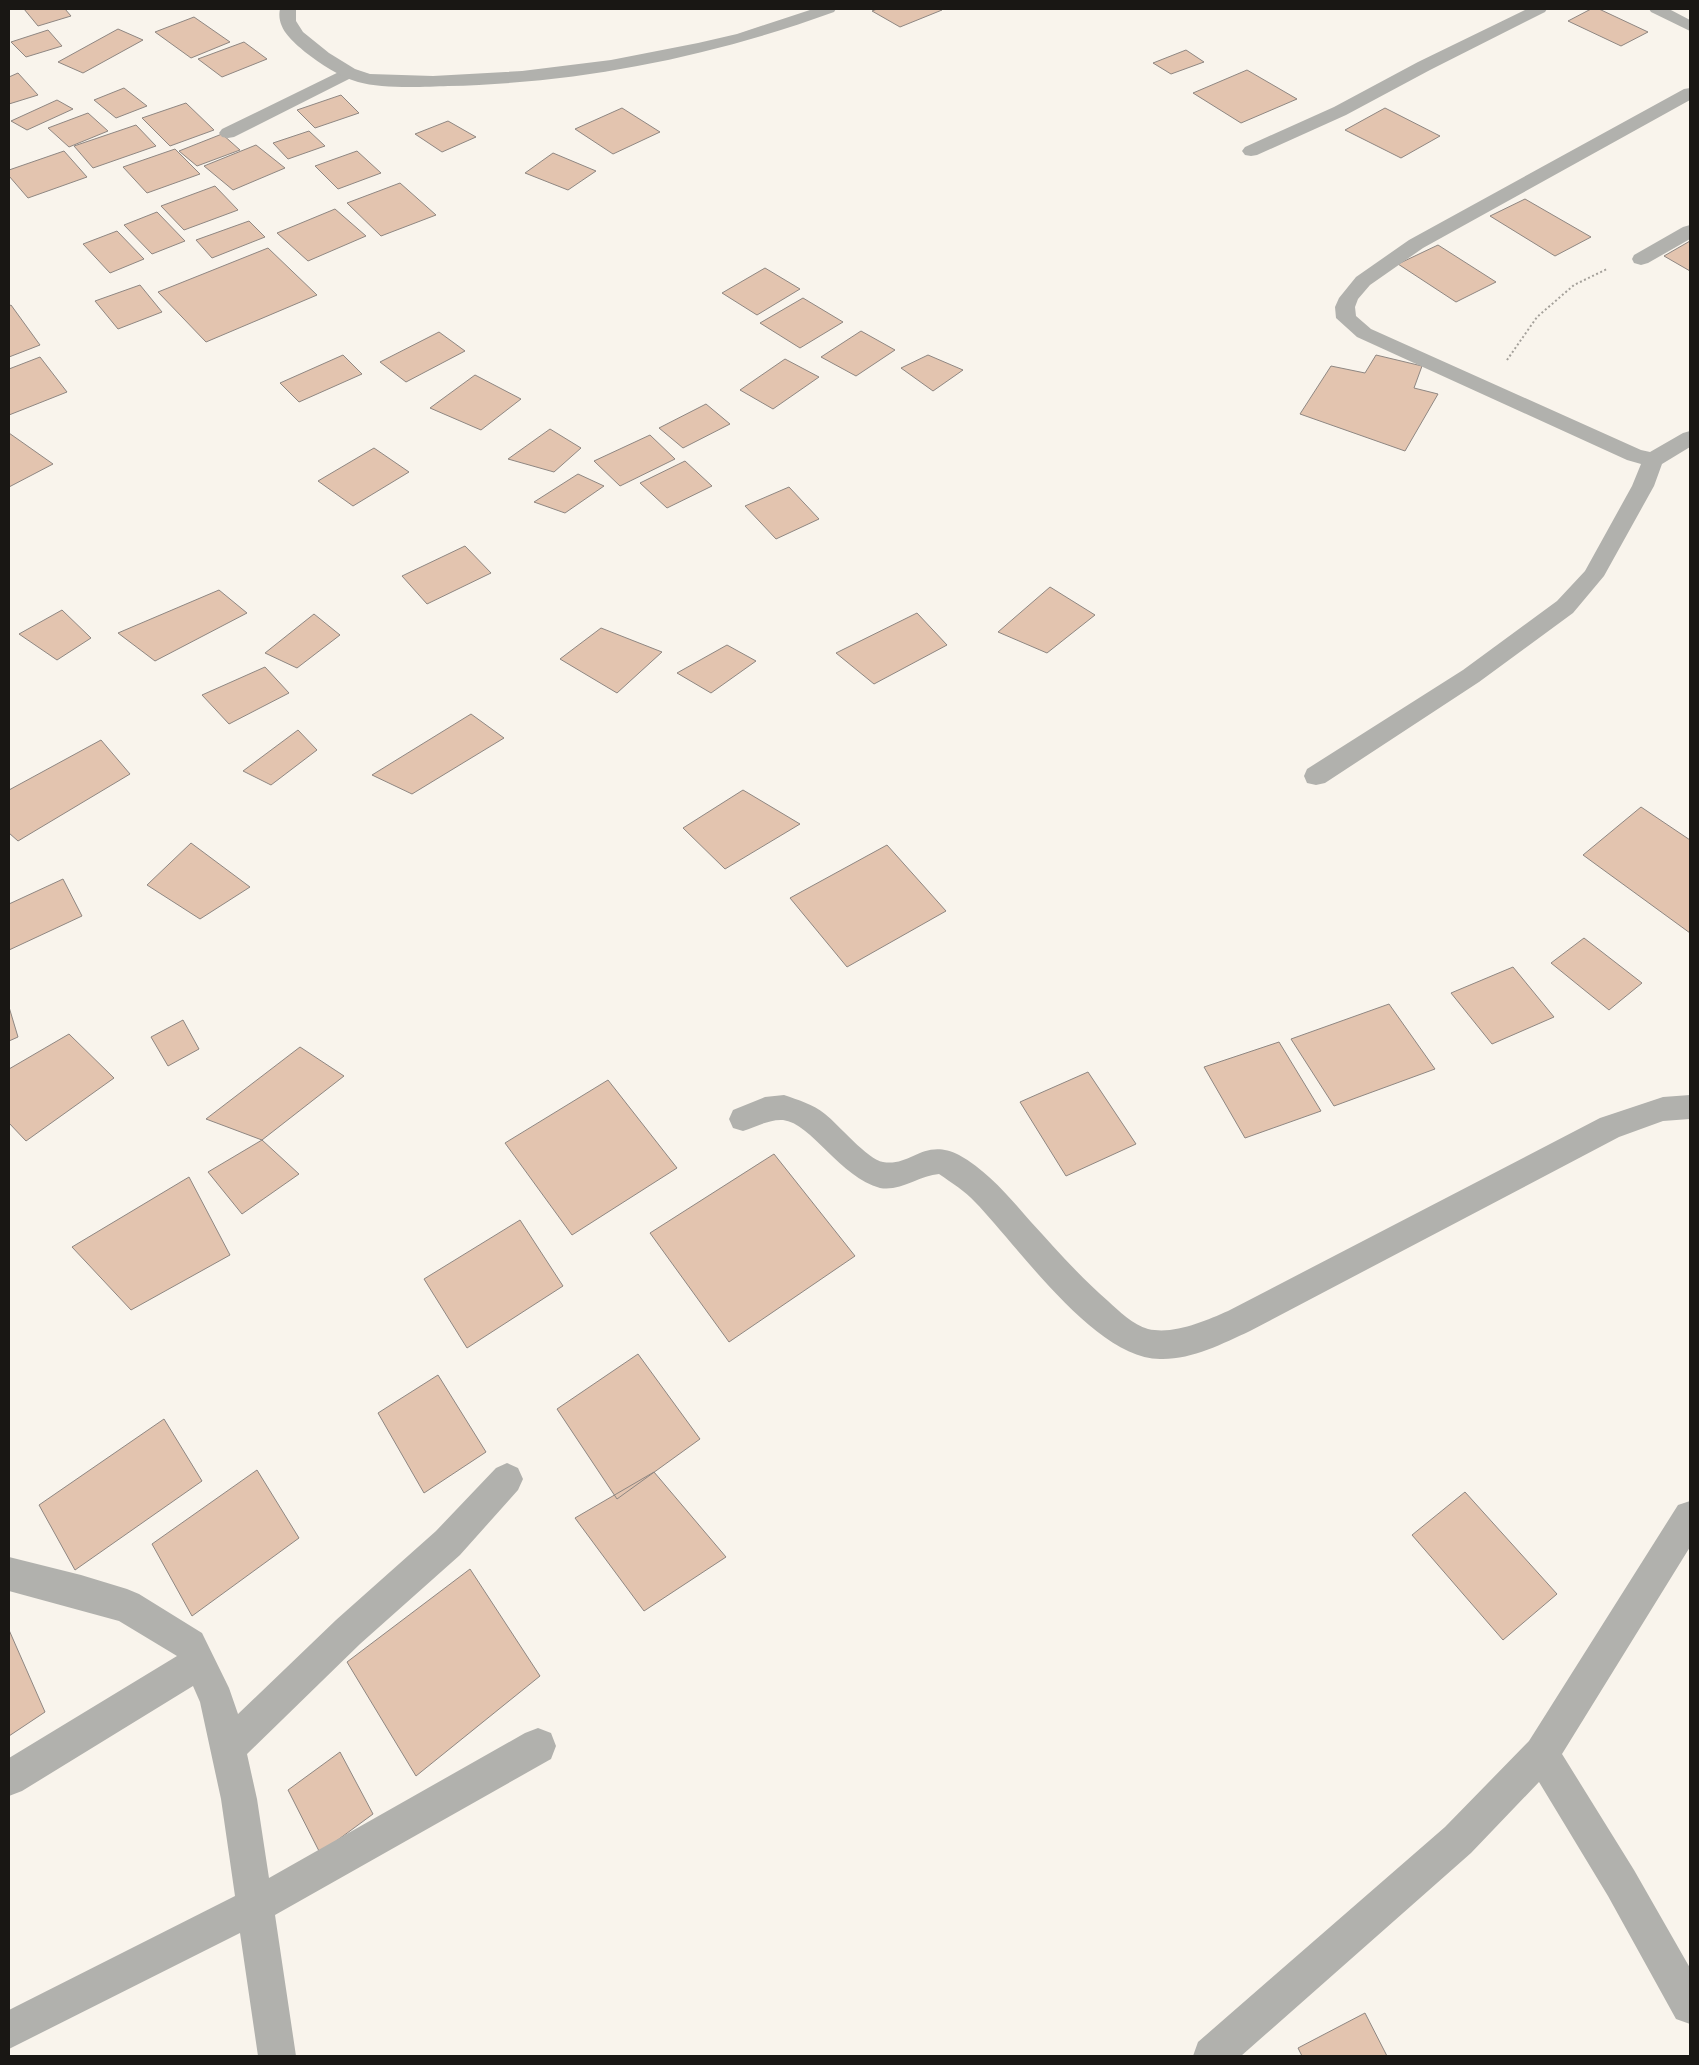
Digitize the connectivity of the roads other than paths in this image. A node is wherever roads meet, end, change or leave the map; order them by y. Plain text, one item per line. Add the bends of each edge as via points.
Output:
1 (288, 9) edge
2 (828, 9) edge
3 (1540, 9) edge
4 (1657, 9) edge
5 (1690, 26) edge
6 (347, 73) junction
7 (1690, 93) edge
8 (228, 134) dead end
9 (1250, 151) dead end
10 (1690, 231) edge
11 (1642, 259) road end
12 (1690, 438) edge
13 (1653, 460) junction
14 (1316, 776) dead end
15 (1690, 1107) edge
16 (743, 1119) dead end
17 (507, 1479) dead end
18 (1690, 1517) edge
19 (9, 1574) edge
20 (200, 1662) junction
21 (538, 1746) dead end
22 (228, 1748) junction
23 (1542, 1754) junction
24 (9, 1778) edge
25 (255, 1906) junction
26 (1690, 2004) edge
27 (9, 2030) edge
28 (277, 2056) edge
29 (1212, 2056) edge

1 - 6 street via 286,15 290,29
2 - 6 street via 644,61 549,75 452,82 366,78
3 - 9 street via 1340,111
4 - 5 street
6 - 8 street
7 - 13 street via 1416,244 1362,282 1345,307 1346,318 1364,332 1634,455
10 - 11 street
12 - 13 street
13 - 14 street via 1643,486 1593,576 1565,607 1471,676
15 - 16 street via 1663,1110 1610,1127 1239,1321 1198,1338 1165,1345 1131,1339 1092,1309 983,1190 946,1162 933,1162 900,1174 883,1176 852,1157 802,1112 790,1108 768,1108
17 - 22 street via 448,1543 348,1632
18 - 23 street
19 - 20 street via 127,1606 190,1646
20 - 22 street via 217,1700
20 - 24 street
21 - 25 street
22 - 25 street
23 - 26 street
23 - 29 street via 1458,1840
25 - 27 street
25 - 28 street

